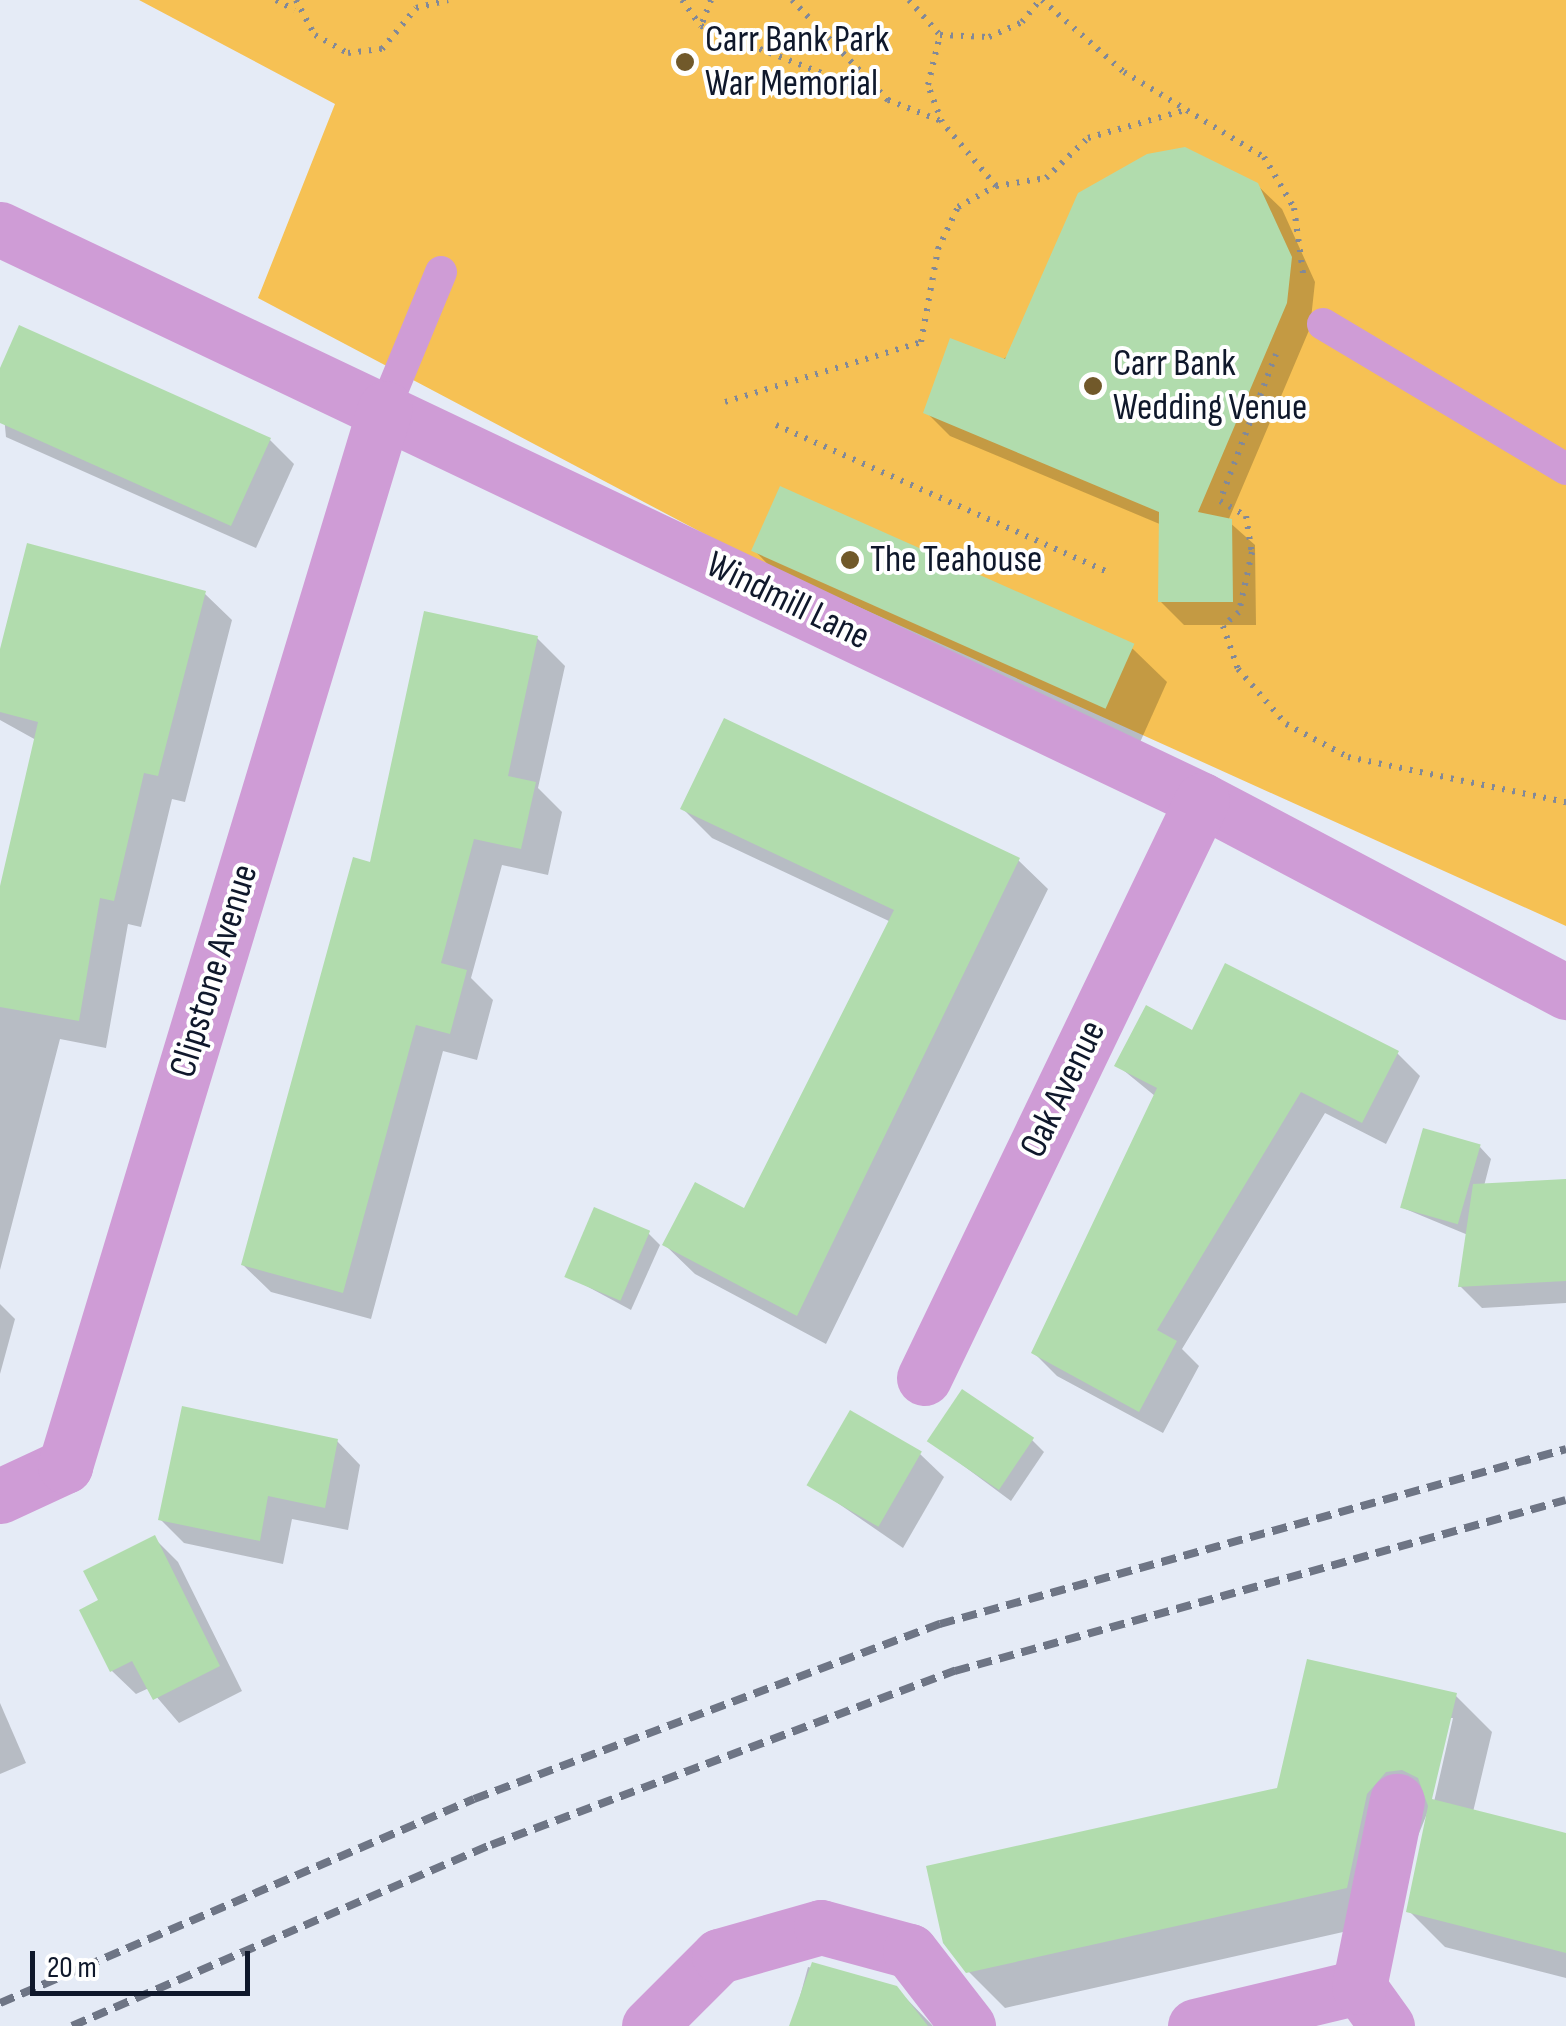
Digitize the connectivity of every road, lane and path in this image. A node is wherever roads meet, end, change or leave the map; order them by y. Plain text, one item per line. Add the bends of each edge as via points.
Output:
1 (276, 0) edge
2 (296, 0) edge
3 (448, 0) edge
4 (682, 0) edge
5 (712, 0) edge
6 (792, 0) edge
7 (909, 0) edge
8 (1041, 0) edge
9 (294, 10) junction
10 (701, 26) junction
11 (940, 35) junction
12 (886, 98) junction
13 (1182, 111) junction
14 (942, 122) junction
15 (996, 186) junction
16 (0, 230) edge
17 (441, 272) dead end
18 (1309, 316) junction
19 (725, 402) dead end
20 (385, 408) junction
21 (776, 426) dead end
22 (1566, 469) edge
23 (1106, 571) dead end
24 (1202, 800) junction
25 (1566, 802) edge
26 (1566, 992) edge
27 (924, 1378) dead end
28 (0, 1496) edge
29 (1397, 1801) dead end
30 (1373, 2007) edge
31 (649, 2026) edge
32 (968, 2026) edge
33 (1195, 2026) edge

1 - 9 path
2 - 9 path
3 - 9 path via 416,8 382,49 348,52
4 - 10 path
5 - 10 path
6 - 12 path
7 - 11 path
8 - 11 path via 1022,22 989,37
8 - 13 path
10 - 12 path
11 - 14 path via 928,85
12 - 14 path
13 - 15 path via 1088,138 1046,178
13 - 18 path via 1264,157 1294,208
14 - 15 path
15 - 19 path via 958,207 938,249 921,342
16 - 20 street, Windmill Lane
17 - 20 lane
18 - 22 lane
18 - 25 path via 1220,501 1246,516 1252,552 1243,601 1223,626 1238,669 1286,724 1348,757
20 - 24 street, Windmill Lane
20 - 28 street, Clipstone Avenue via 65,1466
21 - 23 path
24 - 26 street, Windmill Lane
24 - 27 street, Oak Avenue
29 - 30 street
30 - 33 street
31 - 32 street via 718,1956 821,1927 910,1951

